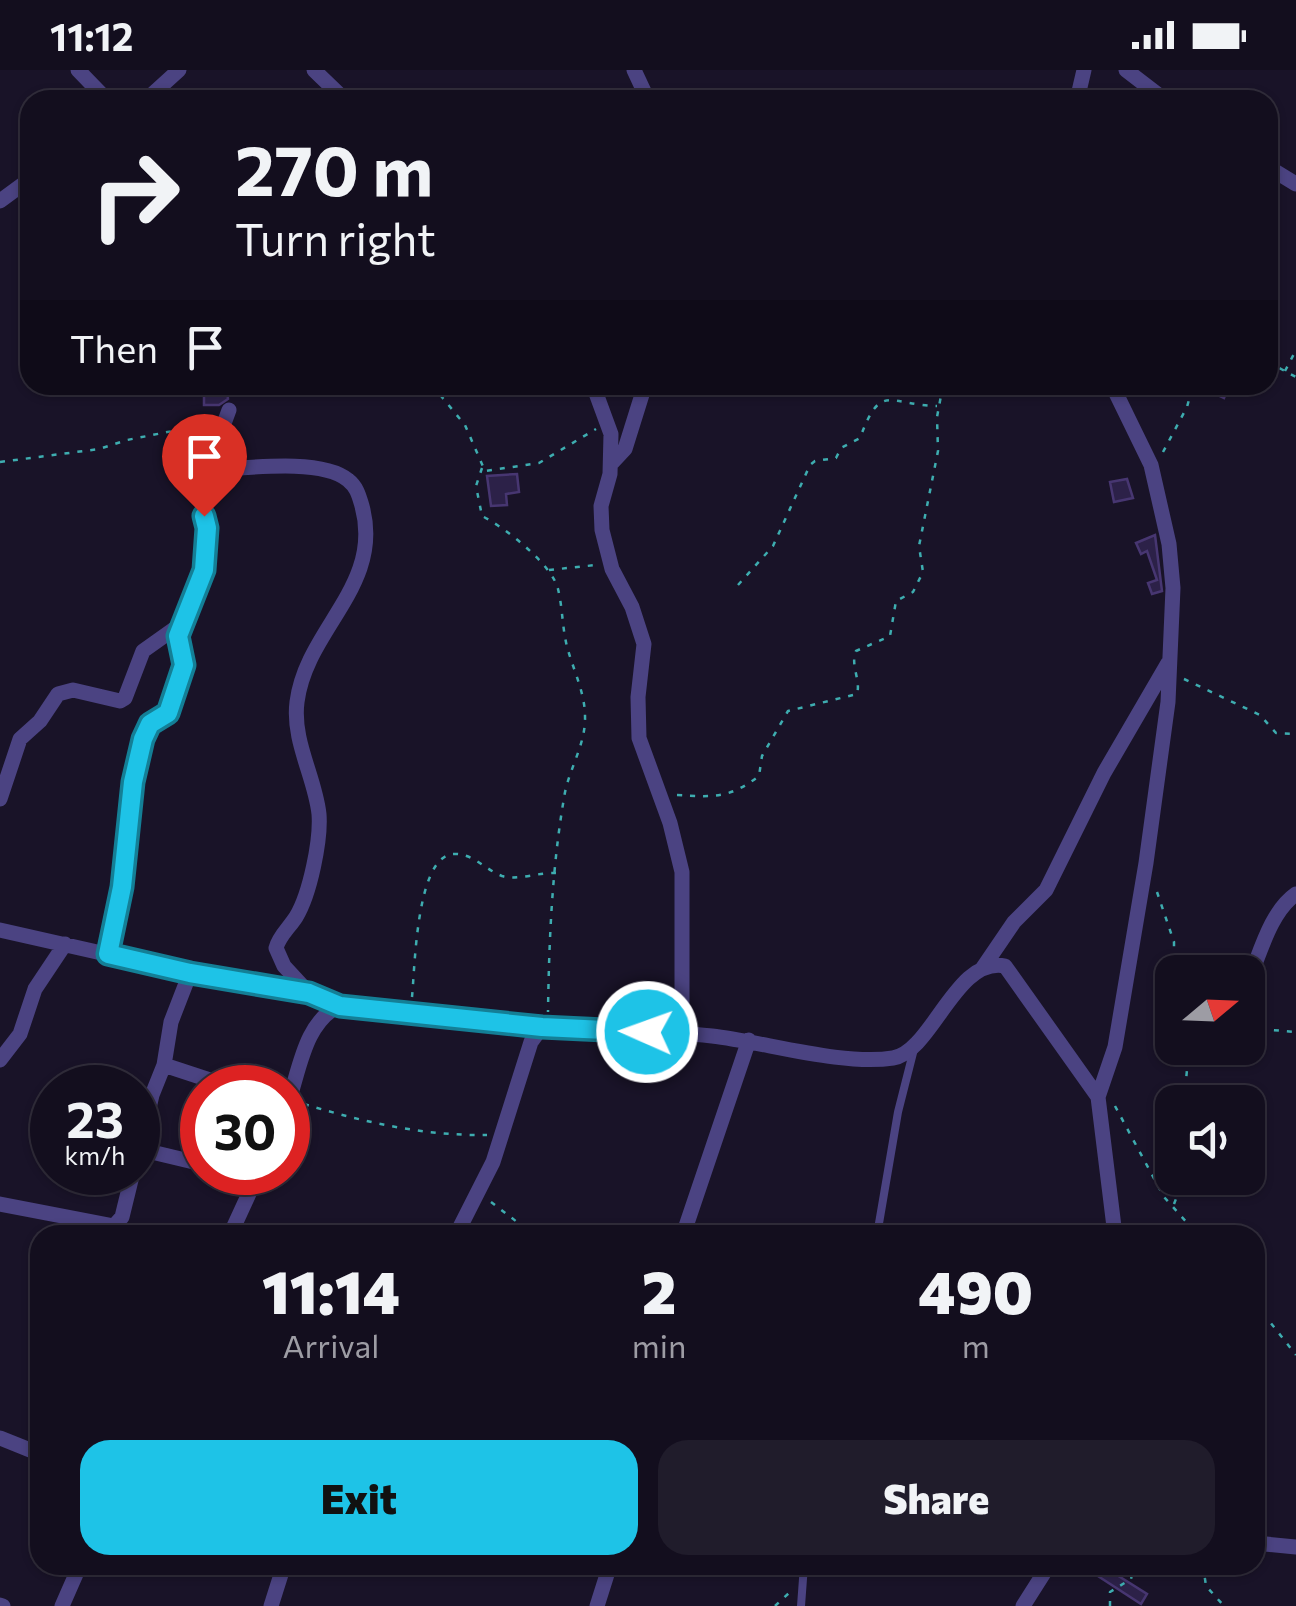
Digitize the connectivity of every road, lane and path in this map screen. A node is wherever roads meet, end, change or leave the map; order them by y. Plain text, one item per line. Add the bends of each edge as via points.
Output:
1 (78, 70) edge
2 (180, 70) edge
3 (314, 70) edge
4 (1126, 70) edge
5 (98, 90) edge
6 (157, 90) edge
7 (335, 90) edge
8 (1152, 90) edge
9 (1296, 350) edge
10 (1278, 367) edge
11 (1285, 371) junction
12 (1296, 376) edge
13 (234, 395) edge
14 (440, 395) edge
15 (597, 395) edge
16 (642, 395) edge
17 (941, 395) edge
18 (1117, 395) edge
19 (1190, 395) edge
20 (938, 406) junction
21 (229, 410) junction
22 (608, 422) junction
23 (0, 462) edge
24 (612, 464) junction
25 (1151, 466) junction
26 (482, 468) junction
27 (214, 470) junction
28 (612, 569) junction
29 (548, 570) junction
30 (738, 585) dead end
31 (180, 624) junction
32 (1170, 661) junction
33 (1296, 734) edge
34 (656, 792) junction
35 (0, 799) edge
36 (556, 873) junction
37 (1157, 892) dead end
38 (1296, 894) edge
39 (0, 930) edge
40 (65, 944) junction
41 (108, 954) junction
42 (1174, 955) edge
43 (1260, 955) edge
44 (982, 969) junction
45 (190, 973) junction
46 (309, 993) junction
47 (340, 1006) junction
48 (410, 1013) junction
49 (542, 1027) junction
50 (1265, 1029) edge
51 (1296, 1032) edge
52 (682, 1033) junction
53 (748, 1040) junction
54 (916, 1045) junction
55 (0, 1060) edge
56 (164, 1065) junction
57 (301, 1065) edge
58 (180, 1070) edge
59 (160, 1075) edge
60 (1101, 1089) junction
61 (310, 1106) edge
62 (504, 1136) junction
63 (478, 1192) junction
64 (127, 1195) edge
65 (249, 1195) edge
66 (1178, 1195) edge
67 (0, 1204) edge
68 (1173, 1207) junction
69 (109, 1225) edge
70 (115, 1225) edge
71 (235, 1225) edge
72 (461, 1225) edge
73 (521, 1225) edge
74 (686, 1225) edge
75 (879, 1225) edge
76 (1114, 1225) edge
77 (1189, 1225) edge
78 (1265, 1316) edge
79 (1296, 1355) edge
80 (0, 1438) edge
81 (30, 1450) edge
82 (1265, 1544) edge
83 (1296, 1546) edge
84 (76, 1575) edge
85 (281, 1575) edge
86 (607, 1575) edge
87 (803, 1575) edge
88 (1043, 1575) edge
89 (1132, 1575) edge
90 (1204, 1575) edge
91 (802, 1582) junction
92 (62, 1606) edge
93 (270, 1606) edge
94 (597, 1606) edge
95 (775, 1606) edge
96 (801, 1606) edge
97 (1023, 1606) edge
98 (1110, 1606) edge
99 (1224, 1606) edge

1 - 5 street
2 - 6 street
3 - 7 street
4 - 8 street
9 - 11 path
10 - 11 path
11 - 12 path
13 - 21 path
14 - 26 path via 465,425
15 - 22 street
16 - 24 street via 626,449
17 - 20 path
18 - 25 street
19 - 25 path
20 - 30 path via 890,400 873,406 860,438 836,458 810,465 774,546
20 - 34 path via 940,438 920,546 923,572 917,588 896,601 890,636 856,651 857,694 788,710 762,756 759,776 742,789 720,797
21 - 23 path via 188,428 99,450
21 - 27 street
22 - 24 street
22 - 26 path via 539,463
24 - 28 street via 600,515
25 - 32 street via 1170,544
26 - 29 path via 476,486 482,516
27 - 31 street via 202,507 204,570
27 - 46 street via 286,465 341,475 358,491 368,532 362,568 320,643 297,703 318,830 304,900 276,948
28 - 29 path
28 - 34 street via 644,644 638,722
29 - 36 path via 586,718 564,796
31 - 35 street via 143,651 120,701 73,690 52,699 20,739
31 - 41 street via 184,665 168,713 150,724 143,739
32 - 33 path via 1189,682 1260,715 1276,733
32 - 44 street via 1046,890
32 - 60 street via 1130,966
34 - 52 street via 684,885
36 - 48 path via 504,877 466,855 441,858 423,894
36 - 49 path via 548,1021
37 - 42 path
38 - 43 street via 1283,905
39 - 40 street
40 - 41 street
40 - 55 street via 34,989 20,1034
41 - 45 street
44 - 54 street
44 - 60 street via 1005,966
45 - 46 street
45 - 56 street
46 - 47 street
47 - 48 street
47 - 57 street via 316,1024
48 - 49 street
49 - 52 street
49 - 62 street via 531,1042
50 - 51 path
52 - 53 street
53 - 54 street via 874,1058 893,1058
53 - 74 street
54 - 75 lane
56 - 58 street
56 - 59 street
60 - 68 path
60 - 76 street
61 - 62 path via 366,1123
62 - 63 street
63 - 72 street
63 - 73 path
64 - 70 street
65 - 71 street
66 - 68 path
67 - 69 street
68 - 77 path
78 - 79 path
80 - 81 street
82 - 83 street
84 - 92 street
85 - 93 street
86 - 94 street
87 - 91 lane
88 - 97 street
89 - 98 path via 1110,1592
90 - 99 path
91 - 95 path
91 - 96 lane

